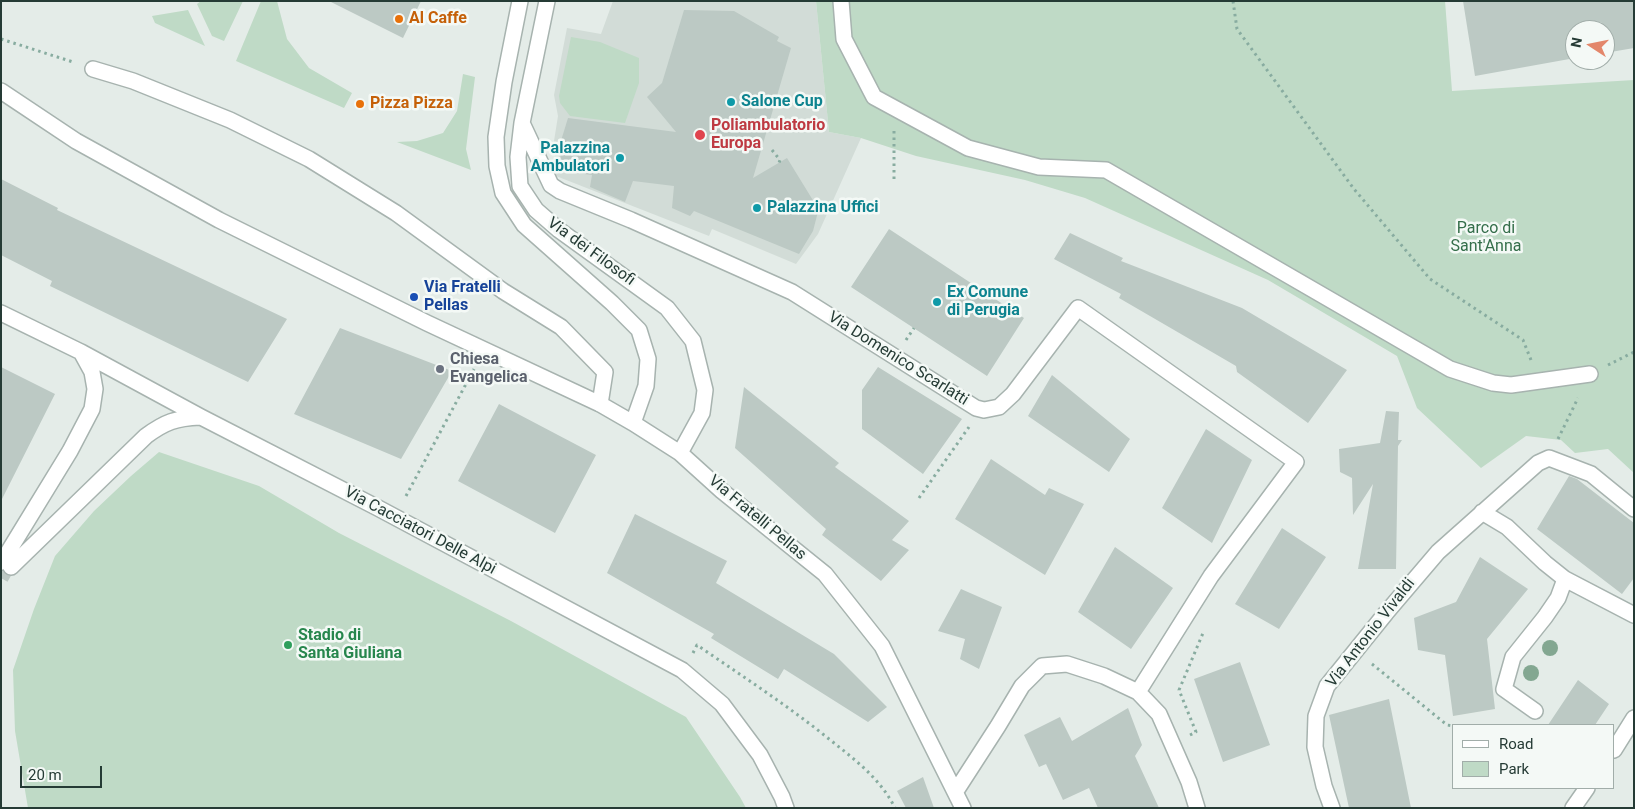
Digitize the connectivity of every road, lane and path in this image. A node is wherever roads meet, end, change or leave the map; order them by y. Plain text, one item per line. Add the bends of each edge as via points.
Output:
1 (520, 1) edge
2 (547, 1) edge
3 (841, 1) edge
4 (1233, 1) edge
5 (1, 39) edge
6 (93, 69) joint
7 (1, 91) edge
8 (894, 107) junction
9 (522, 123) junction
10 (772, 150) dead end
11 (778, 163) dead end
12 (894, 183) dead end
13 (1, 313) edge
14 (81, 352) junction
15 (1634, 352) edge
16 (475, 366) dead end
17 (1590, 374) junction
18 (1540, 381) junction
19 (600, 404) junction
20 (201, 417) junction
21 (633, 422) junction
22 (969, 429) dead end
23 (680, 453) junction
24 (1549, 458) junction
25 (406, 496) dead end
26 (919, 498) dead end
27 (1634, 510) edge
28 (1482, 512) junction
29 (6, 564) edge
30 (1565, 579) junction
31 (1634, 615) edge
32 (1204, 631) dead end
33 (1356, 651) junction
34 (692, 654) dead end
35 (1138, 692) junction
36 (1535, 710) dead end
37 (1634, 718) edge
38 (1452, 726) edge
39 (1187, 736) dead end
40 (1615, 748) edge
41 (1587, 789) edge
42 (956, 791) junction
43 (786, 808) edge
44 (895, 808) edge
45 (963, 808) edge
46 (1197, 808) edge
47 (1332, 808) edge
48 (1573, 808) edge

1 - 21 street, Via dei Filosofi via 496,137 497,166 503,193 524,225 639,330 648,359 646,386
2 - 9 street, Via dei Filosofi
3 - 8 street via 844,39 874,97
4 - 18 path via 1237,29 1354,189 1430,279 1523,340
5 - 6 path
6 - 19 street via 133,81 230,120 308,159 396,213 503,292 561,327 605,372
7 - 19 street, Via Fratelli Pellas via 76,141 219,220
8 - 12 path
8 - 18 street via 968,148 1039,167 1106,170 1450,369 1493,383 1510,385
9 - 23 street, Via dei Filosofi via 518,158 520,186 536,210 667,308 693,341 705,390 702,413
9 - 35 street, Via Domenico Scarlatti via 552,185 560,191 792,292 976,408 999,407 1013,394 1078,308 1296,462 1211,576
10 - 11 path via 780,160
13 - 14 street, Via Cacciatori Delle Alpi
14 - 20 street, Via Cacciatori Delle Alpi
14 - 29 street via 92,372 95,389 92,409
15 - 17 path
16 - 25 path
17 - 18 street
17 - 24 path
19 - 21 street, Via Fratelli Pellas
20 - 29 street via 180,418 146,436
20 - 43 street, Via Cacciatori Delle Alpi via 682,670 722,704 733,718 760,755
21 - 23 street, Via Fratelli Pellas
22 - 26 path
23 - 42 street, Via Fratelli Pellas via 825,574 882,646
24 - 27 street via 1591,474
24 - 28 street, Via Antonio Vivaldi via 1538,463
28 - 30 street via 1507,527
28 - 33 street, Via Antonio Vivaldi via 1438,552
30 - 31 street
30 - 36 street via 1558,598 1513,657 1504,689
32 - 39 path via 1179,690 1196,732
33 - 38 path via 1447,725
33 - 47 street, Via Antonio Vivaldi via 1327,686 1316,716 1315,747
34 - 44 path via 697,645 794,711 865,768 889,795
35 - 42 street via 1067,664 1042,666 1022,686
35 - 46 street via 1159,714
37 - 40 street
41 - 48 street
42 - 45 street, Via Fratelli Pellas

